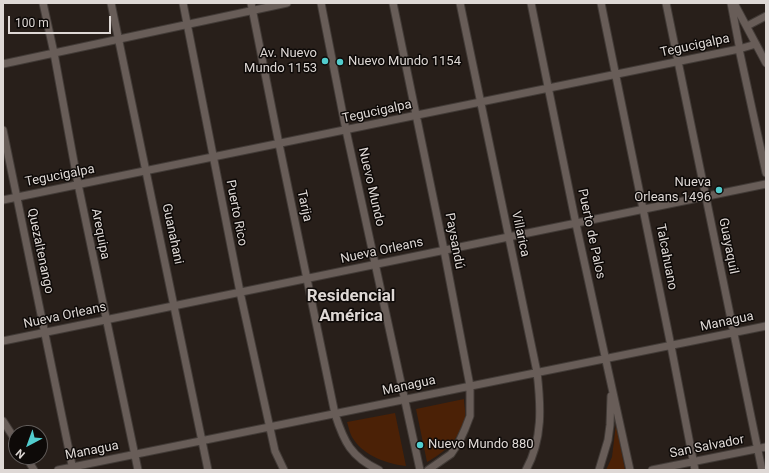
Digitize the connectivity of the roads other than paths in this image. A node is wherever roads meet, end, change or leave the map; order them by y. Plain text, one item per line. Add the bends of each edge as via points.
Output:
1 (43, 3) edge
2 (111, 3) edge
3 (183, 3) edge
4 (288, 3) edge
5 (321, 3) edge
6 (393, 3) edge
7 (460, 3) edge
8 (531, 3) edge
9 (601, 3) edge
10 (666, 3) edge
11 (730, 3) edge
12 (734, 3) edge
13 (252, 7) edge
14 (766, 16) edge
15 (188, 24) junction
16 (747, 26) junction
17 (118, 39) junction
18 (756, 44) junction
19 (739, 49) junction
20 (54, 53) junction
21 (678, 61) junction
22 (766, 63) edge
23 (3, 64) edge
24 (616, 74) junction
25 (548, 88) junction
26 (482, 103) junction
27 (416, 116) junction
28 (3, 130) edge
29 (346, 130) junction
30 (279, 144) junction
31 (213, 158) junction
32 (146, 171) junction
33 (766, 173) edge
34 (78, 184) junction
35 (766, 184) edge
36 (17, 197) junction
37 (706, 197) junction
38 (3, 200) edge
39 (644, 210) junction
40 (576, 224) junction
41 (508, 237) junction
42 (444, 250) junction
43 (376, 265) junction
44 (307, 279) junction
45 (240, 292) junction
46 (175, 306) junction
47 (106, 320) junction
48 (766, 326) edge
49 (45, 332) junction
50 (733, 333) junction
51 (3, 341) edge
52 (671, 346) junction
53 (605, 359) junction
54 (537, 372) junction
55 (611, 384) junction
56 (470, 386) junction
57 (404, 399) junction
58 (335, 414) junction
59 (269, 426) junction
60 (203, 441) junction
61 (766, 447) edge
62 (758, 449) junction
63 (135, 454) junction
64 (693, 462) junction
65 (72, 468) edge
66 (58, 470) edge
67 (138, 470) edge
68 (208, 470) edge
69 (284, 470) edge
70 (379, 470) edge
71 (420, 470) edge
72 (428, 470) edge
73 (526, 470) edge
74 (599, 470) edge
75 (630, 470) edge
76 (652, 470) edge
77 (695, 470) edge
78 (762, 470) edge

1 - 20 street, Arequipa
2 - 17 street, Guanahani
3 - 15 street, Puerto Rico
4 - 13 street
5 - 29 street, Nuevo Mundo
6 - 27 street, Paysandú
7 - 26 street, Villarica
8 - 25 street, Puerto de Palos
9 - 24 street, Talcahuano
10 - 21 street, Guayaquil
11 - 19 street
12 - 16 street
13 - 15 street
13 - 30 street, Tarija
14 - 16 street
15 - 17 street
15 - 31 street, Puerto Rico
16 - 18 street
17 - 20 street
17 - 32 street, Guanahani
18 - 19 street, Tegucigalpa
18 - 22 street
19 - 21 street, Tegucigalpa
19 - 33 street
20 - 23 street
20 - 34 street, Arequipa
21 - 24 street, Tegucigalpa
21 - 37 street, Guayaquil
24 - 25 street, Tegucigalpa
24 - 39 street, Talcahuano
25 - 26 street, Tegucigalpa
25 - 40 street, Puerto de Palos
26 - 27 street, Tegucigalpa
26 - 41 street, Villarica
27 - 29 street, Tegucigalpa
27 - 42 street, Paysandú
28 - 36 street, Quezaltenango
29 - 30 street, Tegucigalpa
29 - 43 street, Nuevo Mundo
30 - 31 street, Tegucigalpa
30 - 44 street, Tarija
31 - 32 street, Tegucigalpa
31 - 45 street, Puerto Rico
32 - 34 street, Tegucigalpa
32 - 46 street, Guanahani
34 - 36 street, Tegucigalpa
34 - 47 street, Arequipa
35 - 37 street, Nueva Orleans
36 - 38 street, Tegucigalpa
36 - 49 street, Quezaltenango
37 - 39 street, Nueva Orleans
37 - 50 street, Guayaquil
39 - 40 street, Nueva Orleans
39 - 52 street, Talcahuano
40 - 41 street, Nueva Orleans
40 - 53 street, Puerto de Palos
41 - 42 street, Nueva Orleans
41 - 54 street, Villarica
42 - 43 street, Nueva Orleans
42 - 56 street, Paysandú
43 - 44 street, Nueva Orleans
43 - 57 street, Nuevo Mundo
44 - 45 street, Nueva Orleans
44 - 58 street, Tarija
45 - 46 street, Nueva Orleans
45 - 59 street, Puerto Rico
46 - 47 street, Nueva Orleans
46 - 60 street, Guanahani
47 - 49 street, Nueva Orleans
47 - 63 street, Arequipa
48 - 50 street, Managua
49 - 51 street, Nueva Orleans
49 - 65 street, Quezaltenango
50 - 52 street, Managua
50 - 62 street, Guayaquil
52 - 53 street, Managua
52 - 64 street, Talcahuano
53 - 54 street, Managua
53 - 55 street, Puerto de Palos
54 - 56 street, Managua
54 - 73 street, Villarica via 541,399 540,427
55 - 74 street via 608,440
55 - 75 street, Puerto de Palos
56 - 57 street, Managua
56 - 72 street, Paysandú via 470,416 459,442 451,454
57 - 58 street, Managua
57 - 71 street, Nuevo Mundo
58 - 59 street, Managua
58 - 70 street via 349,447 357,457
59 - 60 street, Managua
59 - 69 street via 278,459
60 - 63 street, Managua
60 - 68 street, Guanahani
61 - 62 street, San Salvador
62 - 64 street, San Salvador
62 - 78 street, Guayaquil
63 - 65 street, Managua
63 - 67 street, Arequipa
64 - 76 street, San Salvador
64 - 77 street, Talcahuano
65 - 66 street, Managua

